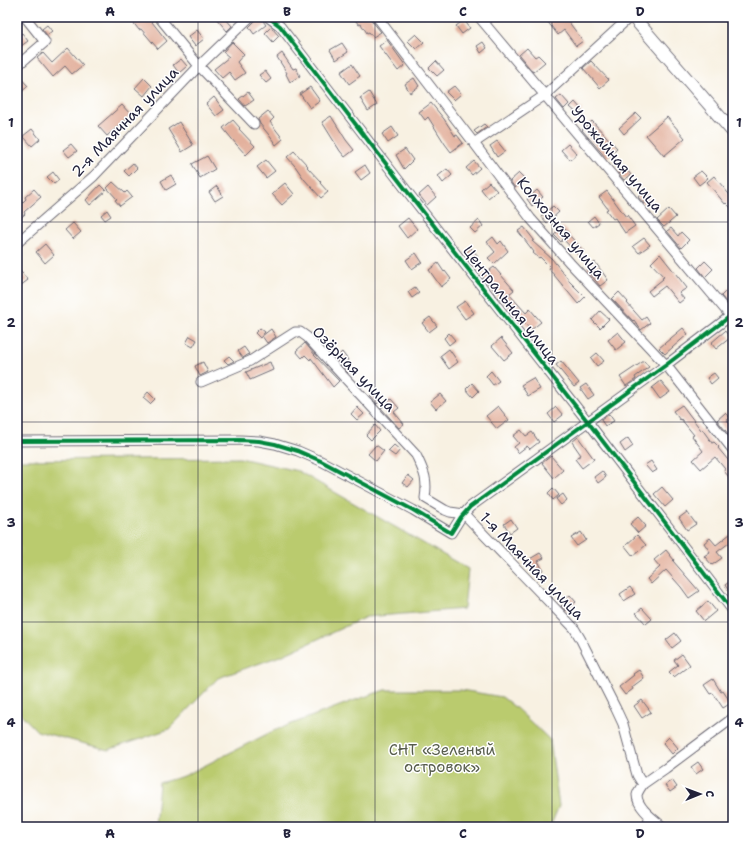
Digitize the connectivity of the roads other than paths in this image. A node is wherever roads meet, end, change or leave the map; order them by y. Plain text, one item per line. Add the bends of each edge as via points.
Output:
1 (25, 17) edge
2 (159, 17) edge
3 (250, 17) edge
4 (268, 17) edge
5 (377, 17) edge
6 (479, 17) edge
7 (632, 17) edge
8 (17, 66) edge
9 (199, 66) junction
10 (545, 95) junction
11 (254, 124) dead end
12 (733, 132) edge
13 (474, 143) junction
14 (17, 243) edge
15 (732, 316) edge
16 (666, 365) junction
17 (201, 382) dead end
18 (588, 422) junction
19 (17, 441) edge
20 (733, 450) edge
21 (464, 514) junction
22 (733, 611) edge
23 (733, 718) edge
24 (643, 784) junction
25 (649, 816) junction
26 (648, 827) edge
27 (663, 827) edge

1 - 8 street via 45,42
2 - 9 street
3 - 9 street, 2-я Маячная улица
4 - 18 street, Центральная улица via 280,26
5 - 13 street, Колхозная улица
6 - 10 street, Урожайная улица
7 - 10 street
7 - 12 main road
9 - 11 street
9 - 14 street, 2-я Маячная улица via 94,176
10 - 13 street
10 - 15 street, Урожайная улица
13 - 16 street, Колхозная улица via 531,219
15 - 16 street
16 - 18 street
16 - 20 street, Колхозная улица
17 - 21 street, Озёрная улица via 250,361 295,332 300,332 416,455 425,474 425,498 445,510
18 - 21 street via 470,507
18 - 22 street, Центральная улица
19 - 21 street via 259,441 298,451 321,461 451,533
21 - 24 street, 1-я Маячная улица via 574,628 623,724 637,775
23 - 24 street
24 - 25 street via 637,795 639,803
25 - 26 street
25 - 27 street

